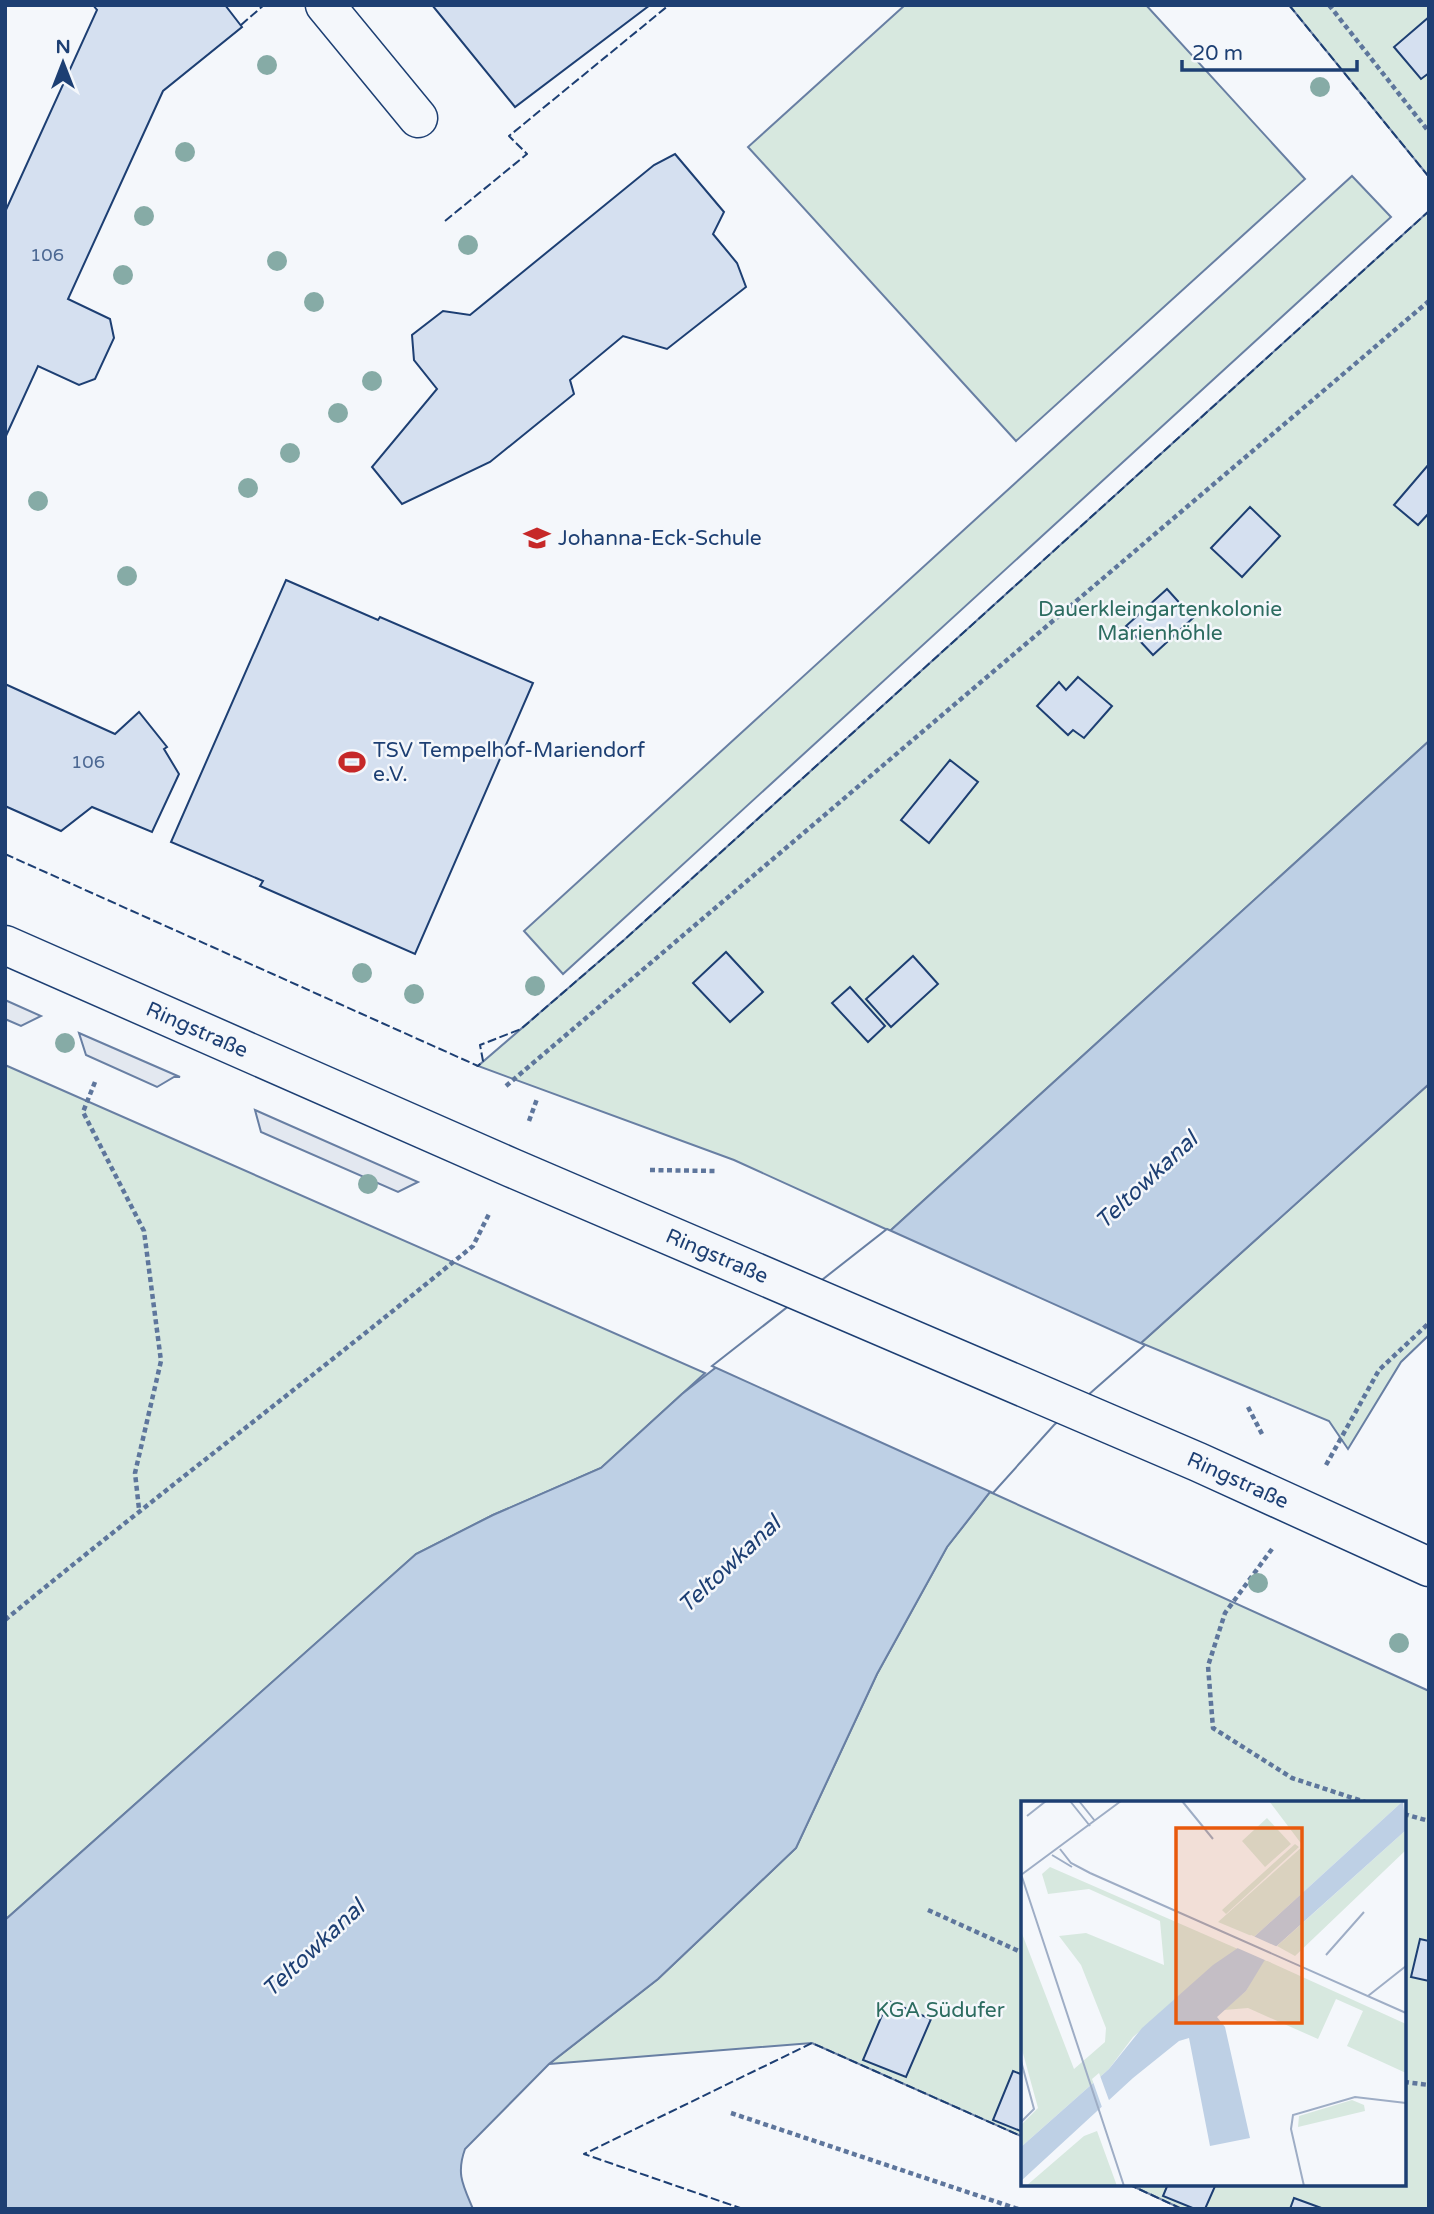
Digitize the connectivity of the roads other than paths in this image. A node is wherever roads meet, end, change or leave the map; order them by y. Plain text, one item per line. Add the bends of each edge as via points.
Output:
1 (325, 5) edge
2 (418, 118) dead end
3 (5, 945) edge
4 (1429, 1567) edge

1 - 2 main road
3 - 4 main road, Ringstraße via 1198,1462

